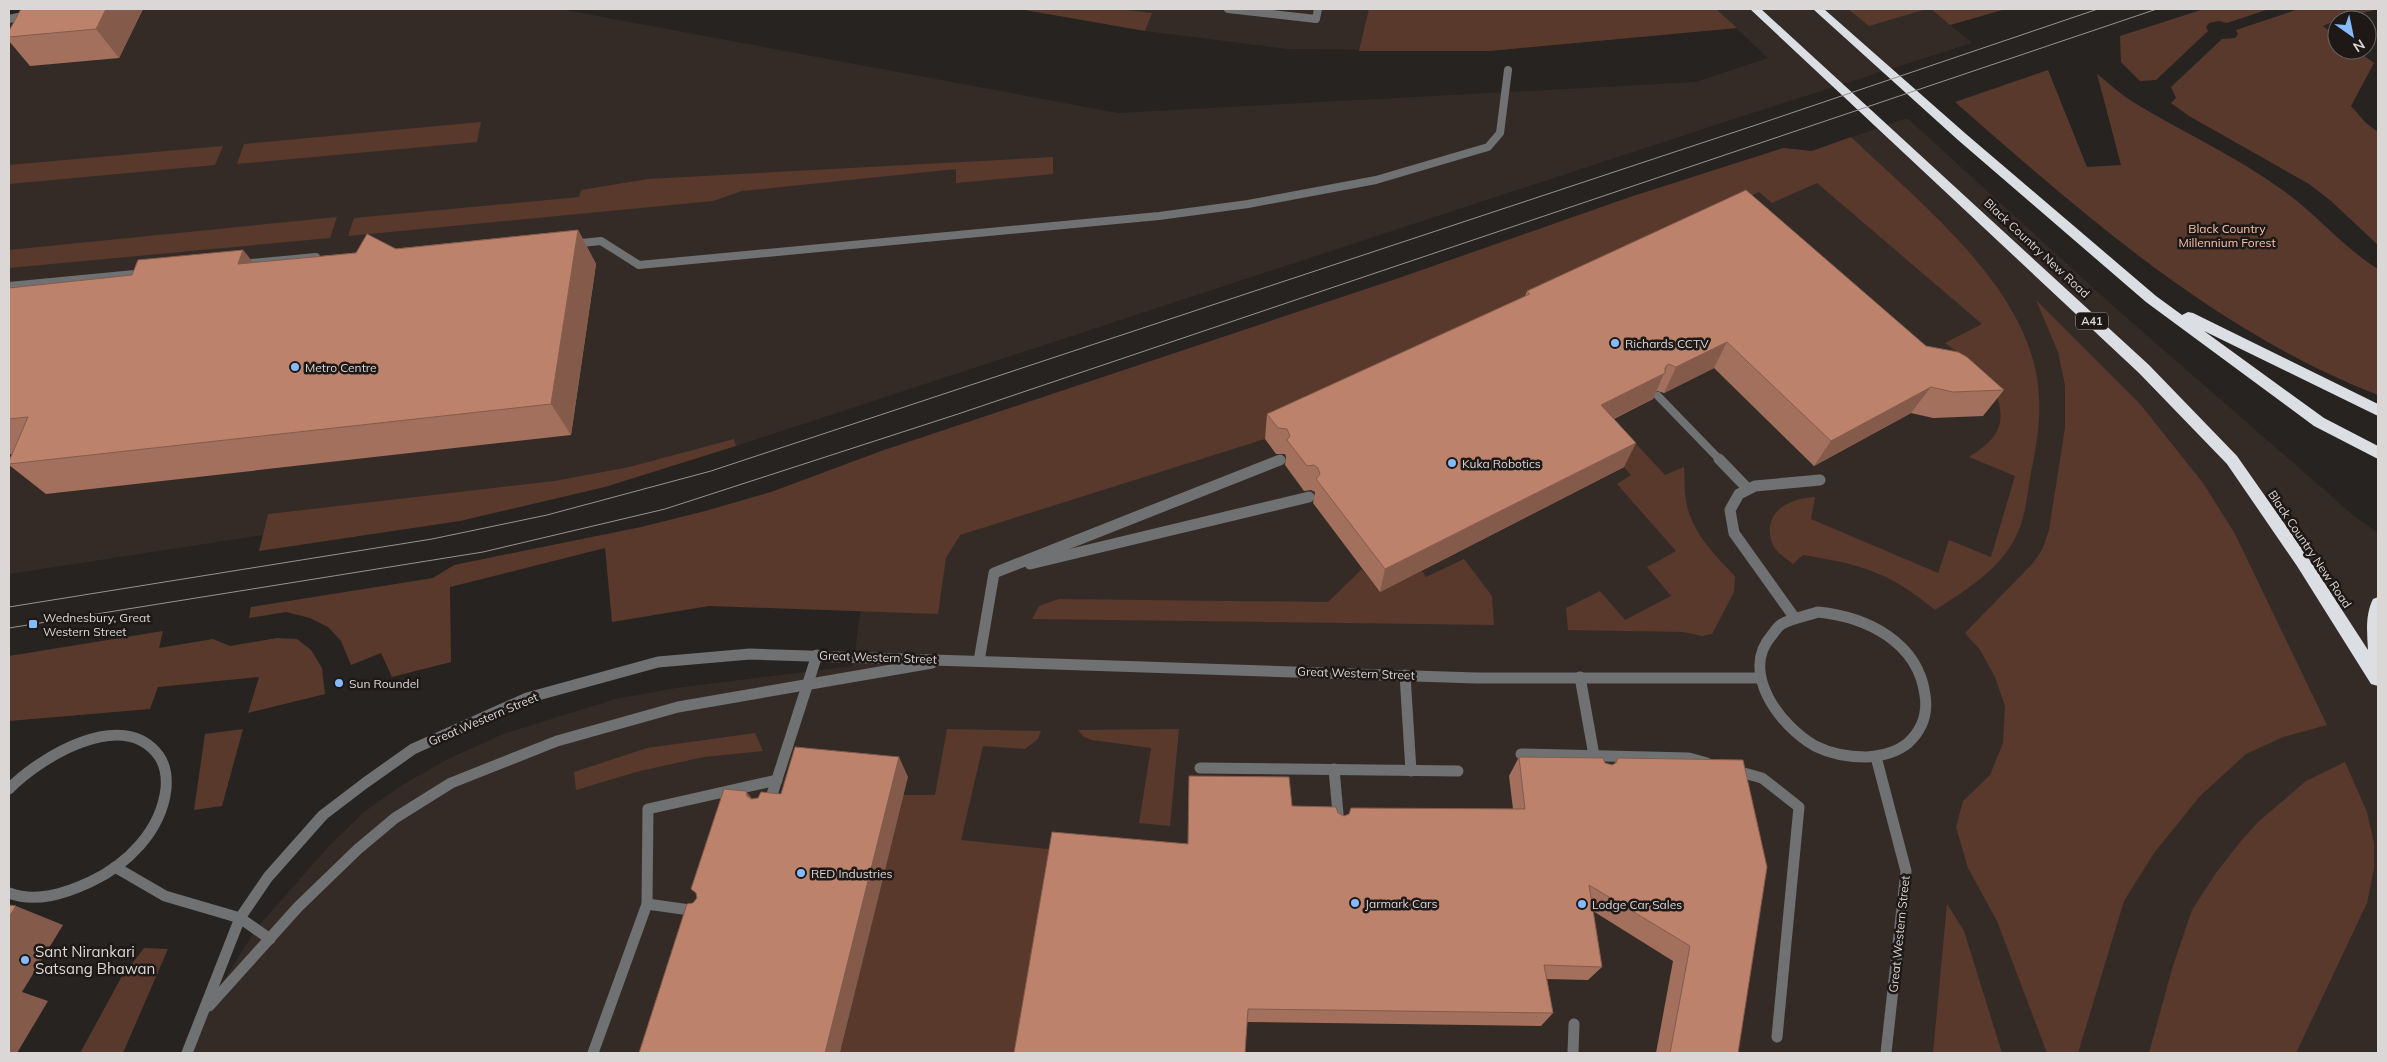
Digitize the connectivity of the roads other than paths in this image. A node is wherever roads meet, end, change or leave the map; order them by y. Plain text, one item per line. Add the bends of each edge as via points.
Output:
1 (1228, 9) edge
2 (1318, 9) edge
3 (1755, 9) edge
4 (1818, 9) edge
5 (40, 13) edge
6 (9, 19) edge
7 (1508, 70) dead end
8 (563, 244) edge
9 (324, 256) edge
10 (236, 264) edge
11 (157, 272) edge
12 (9, 286) edge
13 (2151, 298) junction
14 (1658, 396) edge
15 (2378, 410) edge
16 (2378, 453) edge
17 (1280, 460) edge
18 (1820, 480) dead end
19 (1748, 489) junction
20 (1309, 497) edge
21 (994, 573) junction
22 (2378, 604) edge
23 (1794, 617) junction
24 (817, 655) junction
25 (953, 660) junction
26 (979, 661) junction
27 (1405, 675) junction
28 (1580, 677) junction
29 (1760, 678) junction
30 (2378, 681) edge
31 (808, 685) junction
32 (1521, 754) dead end
33 (1594, 756) junction
34 (1876, 757) junction
35 (1200, 768) dead end
36 (1334, 770) junction
37 (1597, 770) edge
38 (1411, 771) junction
39 (1458, 771) dead end
40 (777, 780) junction
41 (9, 789) edge
42 (767, 810) edge
43 (1339, 826) edge
44 (115, 867) junction
45 (9, 893) edge
46 (647, 904) junction
47 (706, 912) edge
48 (240, 918) junction
49 (270, 939) junction
50 (205, 1011) junction
51 (1574, 1024) dead end
52 (1777, 1037) dead end
53 (187, 1053) edge
54 (593, 1053) edge
55 (1573, 1053) edge
56 (1886, 1053) edge

1 - 2 street via 1316,19
3 - 30 highway, Black Country New Road / A41 via 2137,362 2232,460 2302,561
4 - 13 highway
5 - 6 street
7 - 8 street via 1500,133 1488,147 1376,180 1302,194 1159,216 639,265 601,241
9 - 10 street
11 - 12 street
13 - 15 highway
13 - 16 highway via 2319,422
14 - 19 street
17 - 21 street
18 - 19 street
19 - 23 street via 1739,494 1730,510 1734,533
20 - 21 street
21 - 26 street
22 - 30 highway via 2374,625
23 - 29 street via 1782,622 1770,634 1760,654
23 - 34 street via 1818,612 1853,617 1892,638 1914,663 1922,678 1927,701 1925,722 1915,739 1898,752
24 - 25 street, Great Western Street
24 - 31 street
24 - 48 street, Great Western Street via 750,654 658,662 527,698 413,749 323,815 268,877
25 - 26 street, Great Western Street
25 - 31 street, Great Western Street
26 - 27 street, Great Western Street
27 - 28 street, Great Western Street
27 - 38 street
28 - 29 street, Great Western Street
28 - 33 street
29 - 34 street via 1767,698 1784,722 1800,736 1819,748 1848,757
31 - 40 street
31 - 49 street, Great Western Street via 678,707 557,741 451,783 395,818 358,849
32 - 33 street
33 - 37 street
33 - 52 street via 1688,758 1762,778 1799,807
34 - 56 street, Great Western Street via 1906,871
35 - 36 street
36 - 38 street
36 - 43 street
38 - 39 street
40 - 42 street
40 - 46 street via 648,809
41 - 44 street via 19,777 47,756 78,742 108,736 134,738 155,750 166,768 167,792 158,819 140,845
44 - 45 street via 86,886 54,896 25,898
44 - 48 street via 166,896
46 - 47 street
46 - 54 street
48 - 49 street
48 - 50 street, Great Western Street
49 - 50 street, Great Western Street
50 - 53 street, Great Western Street
51 - 55 street

